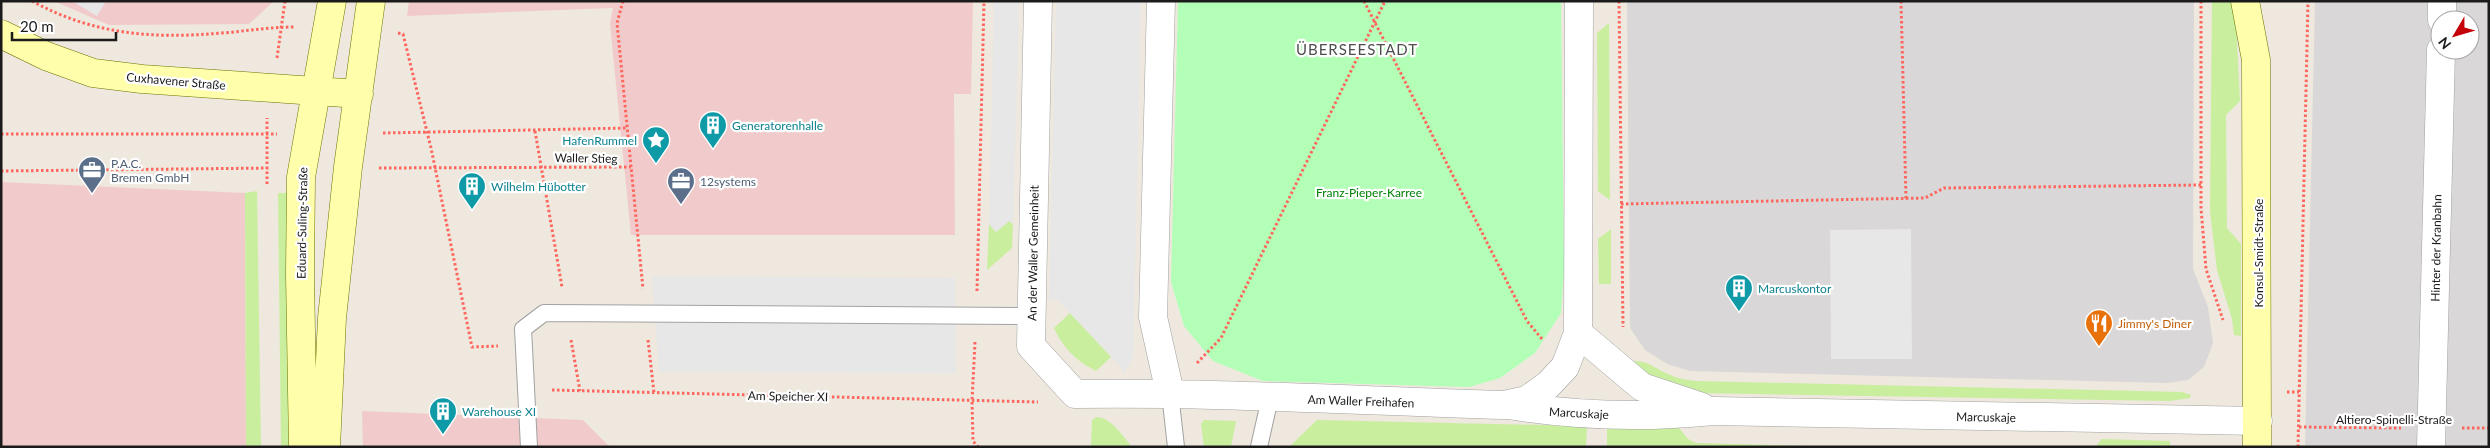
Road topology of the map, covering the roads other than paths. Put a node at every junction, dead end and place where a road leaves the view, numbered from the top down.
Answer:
1 (332, 1) edge
2 (371, 1) edge
3 (1038, 1) edge
4 (1161, 1) edge
5 (1579, 1) edge
6 (2246, 1) edge
7 (2266, 1) edge
8 (1, 34) edge
9 (2256, 60) junction
10 (2441, 60) edge
11 (317, 92) junction
12 (359, 94) junction
13 (1032, 316) junction
14 (1578, 334) junction
15 (1170, 393) junction
16 (1270, 398) junction
17 (1504, 405) junction
18 (1713, 410) junction
19 (2258, 434) edge
20 (2431, 437) edge
21 (303, 447) edge
22 (326, 447) edge
23 (529, 447) edge
24 (1176, 447) edge
25 (1259, 447) edge

1 - 11 street, Eduard-Suling-Straße
2 - 12 street
3 - 13 street, An der Waller Gemeinheit
4 - 15 street
5 - 14 street, Am Waller Freihafen
6 - 9 street, Konsul-Smidt-Straße
7 - 9 street, Konsul-Smidt-Straße
8 - 11 street, Cuxhavener Straße
9 - 19 street, Konsul-Smidt-Straße
10 - 20 street, Hinter der Kranbahn
11 - 12 street, Cuxhavener Straße
11 - 21 street, Eduard-Suling-Straße
12 - 22 street
13 - 15 street, An der Waller Gemeinheit
13 - 23 lane
14 - 17 street, Am Waller Freihafen
14 - 18 street, Marcuskaje
15 - 16 street, Am Waller Freihafen
15 - 24 lane
16 - 17 street, Am Waller Freihafen
16 - 25 lane
17 - 18 street, Marcuskaje
18 - 19 street, Marcuskaje

